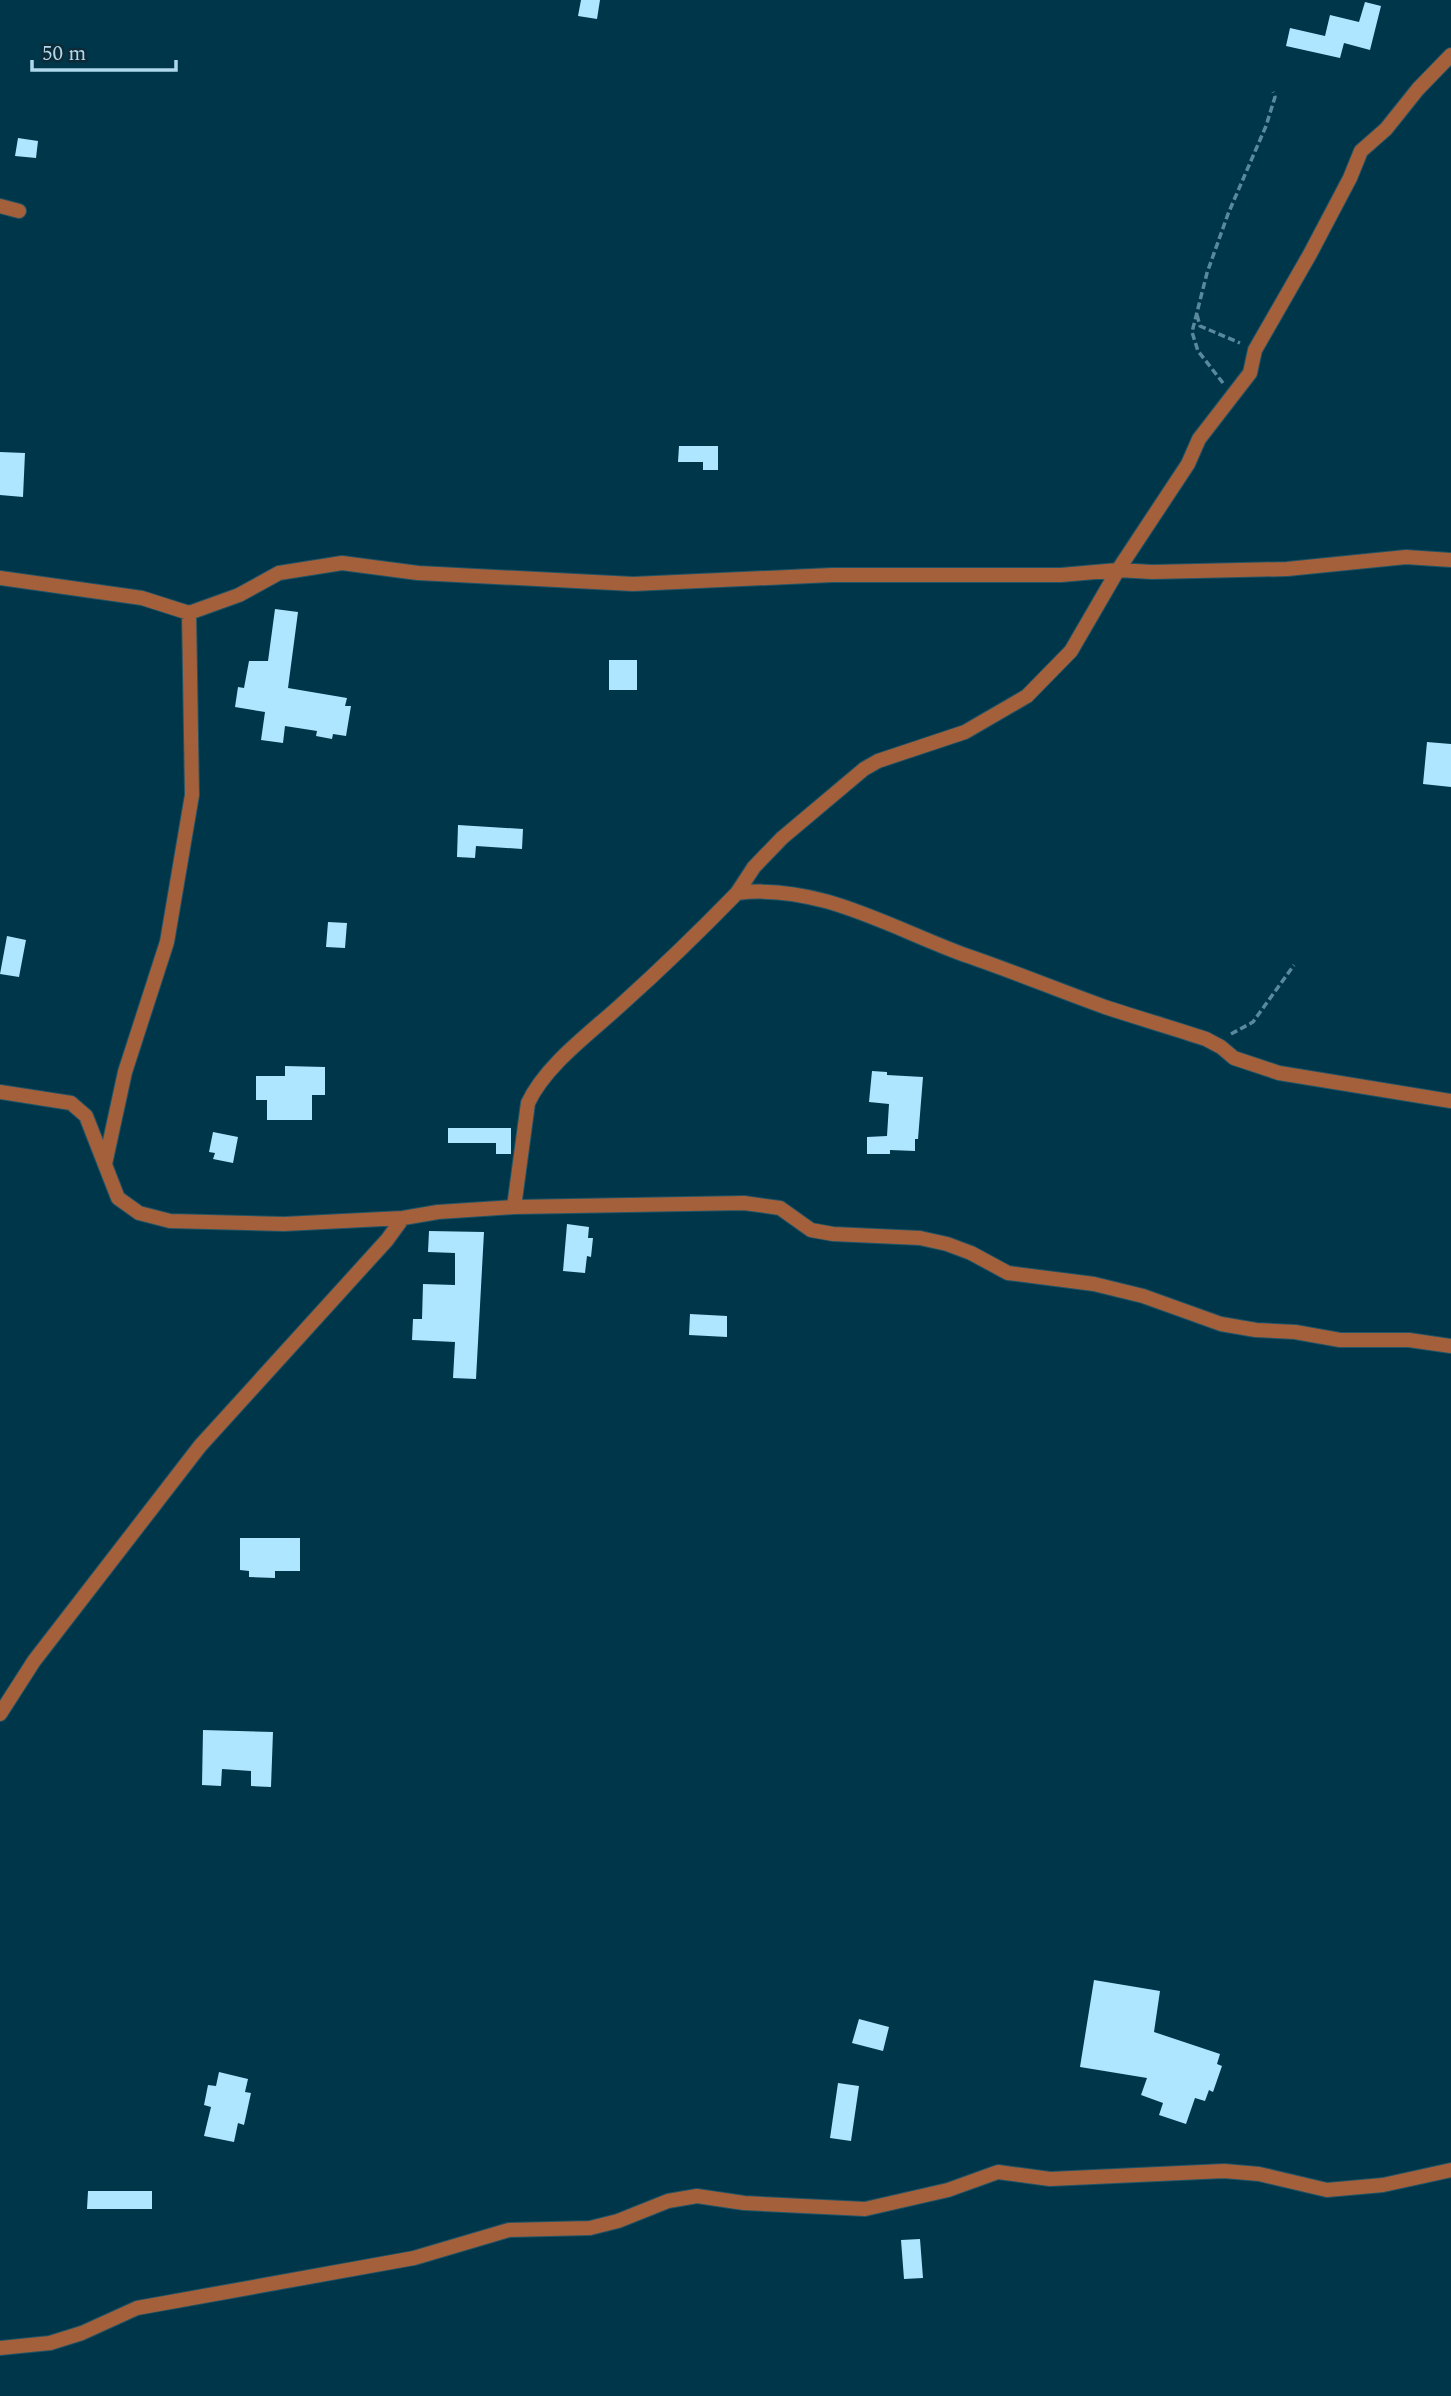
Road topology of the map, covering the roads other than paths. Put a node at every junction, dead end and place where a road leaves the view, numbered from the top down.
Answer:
1 (1451, 55) edge
2 (0, 206) edge
3 (19, 211) dead end
4 (1451, 560) edge
5 (1118, 570) junction
6 (0, 578) edge
7 (189, 613) junction
8 (737, 893) junction
9 (0, 1092) edge
10 (1451, 1101) edge
11 (104, 1165) junction
12 (514, 1207) junction
13 (403, 1218) junction
14 (1451, 1346) edge
15 (0, 1714) edge
16 (1451, 2171) edge
17 (0, 2348) edge

1 - 5 street
2 - 3 street
4 - 5 street
5 - 7 street
5 - 8 street
6 - 7 street
7 - 11 street
8 - 10 street
8 - 12 street
9 - 11 street
11 - 13 street
12 - 13 street
12 - 14 street
13 - 15 street
16 - 17 street

